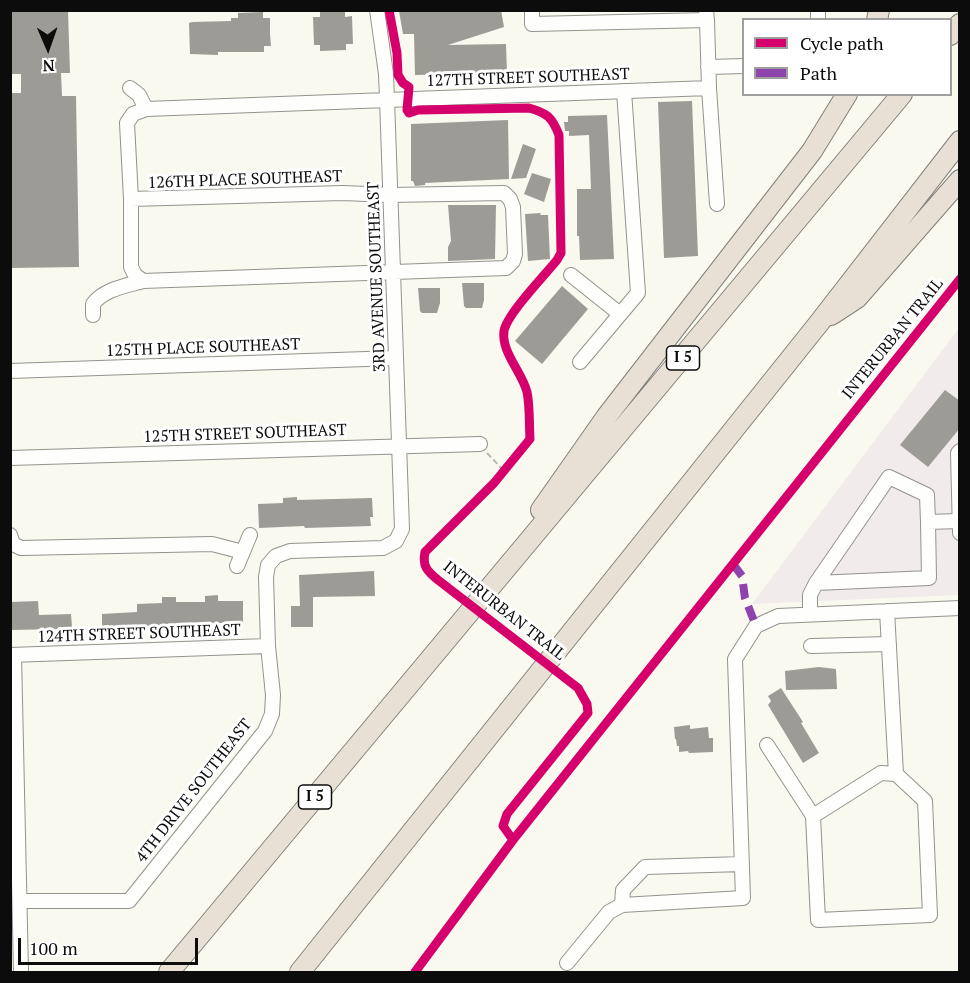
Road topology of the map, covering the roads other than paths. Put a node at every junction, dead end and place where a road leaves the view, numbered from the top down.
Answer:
1 (377, 10) edge
2 (532, 10) edge
3 (707, 15) edge
4 (742, 66) edge
5 (708, 67) junction
6 (130, 88) dead end
7 (709, 88) junction
8 (624, 91) junction
9 (845, 96) edge
10 (900, 96) edge
11 (387, 99) junction
12 (140, 111) junction
13 (960, 141) edge
14 (960, 180) edge
15 (390, 195) junction
16 (131, 199) junction
17 (717, 204) dead end
18 (393, 273) junction
19 (571, 275) dead end
20 (143, 281) junction
21 (620, 314) junction
22 (93, 315) dead end
23 (819, 323) junction
24 (396, 358) junction
25 (580, 362) dead end
26 (10, 371) edge
27 (480, 444) road end
28 (400, 446) junction
29 (959, 452) edge
30 (10, 458) edge
31 (959, 521) edge
32 (928, 522) junction
33 (960, 533) edge
34 (10, 535) edge
35 (250, 535) dead end
36 (243, 552) junction
37 (276, 556) joint
38 (237, 567) dead end
39 (816, 583) junction
40 (960, 608) edge
41 (887, 611) junction
42 (810, 614) junction
43 (462, 621) junction
44 (889, 644) junction
45 (268, 646) junction
46 (811, 646) dead end
47 (13, 655) edge
48 (766, 745) dead end
49 (896, 774) junction
50 (813, 816) junction
51 (742, 864) junction
52 (20, 901) junction
53 (622, 905) junction
54 (567, 963) dead end
55 (21, 972) edge
56 (169, 972) edge
57 (300, 972) edge

1 - 11 street, 3RD AVENUE SOUTHEAST
2 - 3 street
3 - 5 street
4 - 5 street
5 - 7 street
6 - 12 street
7 - 8 street, 127TH STREET SOUTHEAST
7 - 17 street
8 - 11 street, 127TH STREET SOUTHEAST
8 - 21 street
9 - 43 highway
10 - 43 highway, I 5
11 - 12 street, 127TH STREET SOUTHEAST
11 - 15 street, 3RD AVENUE SOUTHEAST
12 - 16 street
13 - 23 highway
14 - 23 highway
15 - 16 street, 126TH PLACE SOUTHEAST
15 - 18 street, 3RD AVENUE SOUTHEAST
15 - 18 street, 126TH PLACE SOUTHEAST
16 - 20 street
18 - 20 street
18 - 24 street, 3RD AVENUE SOUTHEAST
19 - 21 street
20 - 22 street
21 - 25 street
23 - 57 highway
24 - 26 street, 125TH PLACE SOUTHEAST
24 - 28 street, 3RD AVENUE SOUTHEAST
27 - 28 street, 125TH STREET SOUTHEAST
28 - 30 street, 125TH STREET SOUTHEAST
28 - 37 street, 3RD AVENUE SOUTHEAST
29 - 31 street
31 - 32 street
31 - 33 street
32 - 39 street
32 - 39 street
34 - 36 street
35 - 36 street
36 - 38 street
37 - 45 street, 4TH DRIVE SOUTHEAST
39 - 42 street
40 - 41 street
41 - 42 street
41 - 44 street
42 - 51 street
43 - 56 highway, I 5
44 - 46 street
44 - 49 street
45 - 47 street, 124TH STREET SOUTHEAST
45 - 52 street, 4TH DRIVE SOUTHEAST
47 - 52 street
48 - 50 street
49 - 50 street
49 - 50 street
51 - 53 street
51 - 53 street
52 - 55 street
53 - 54 street

